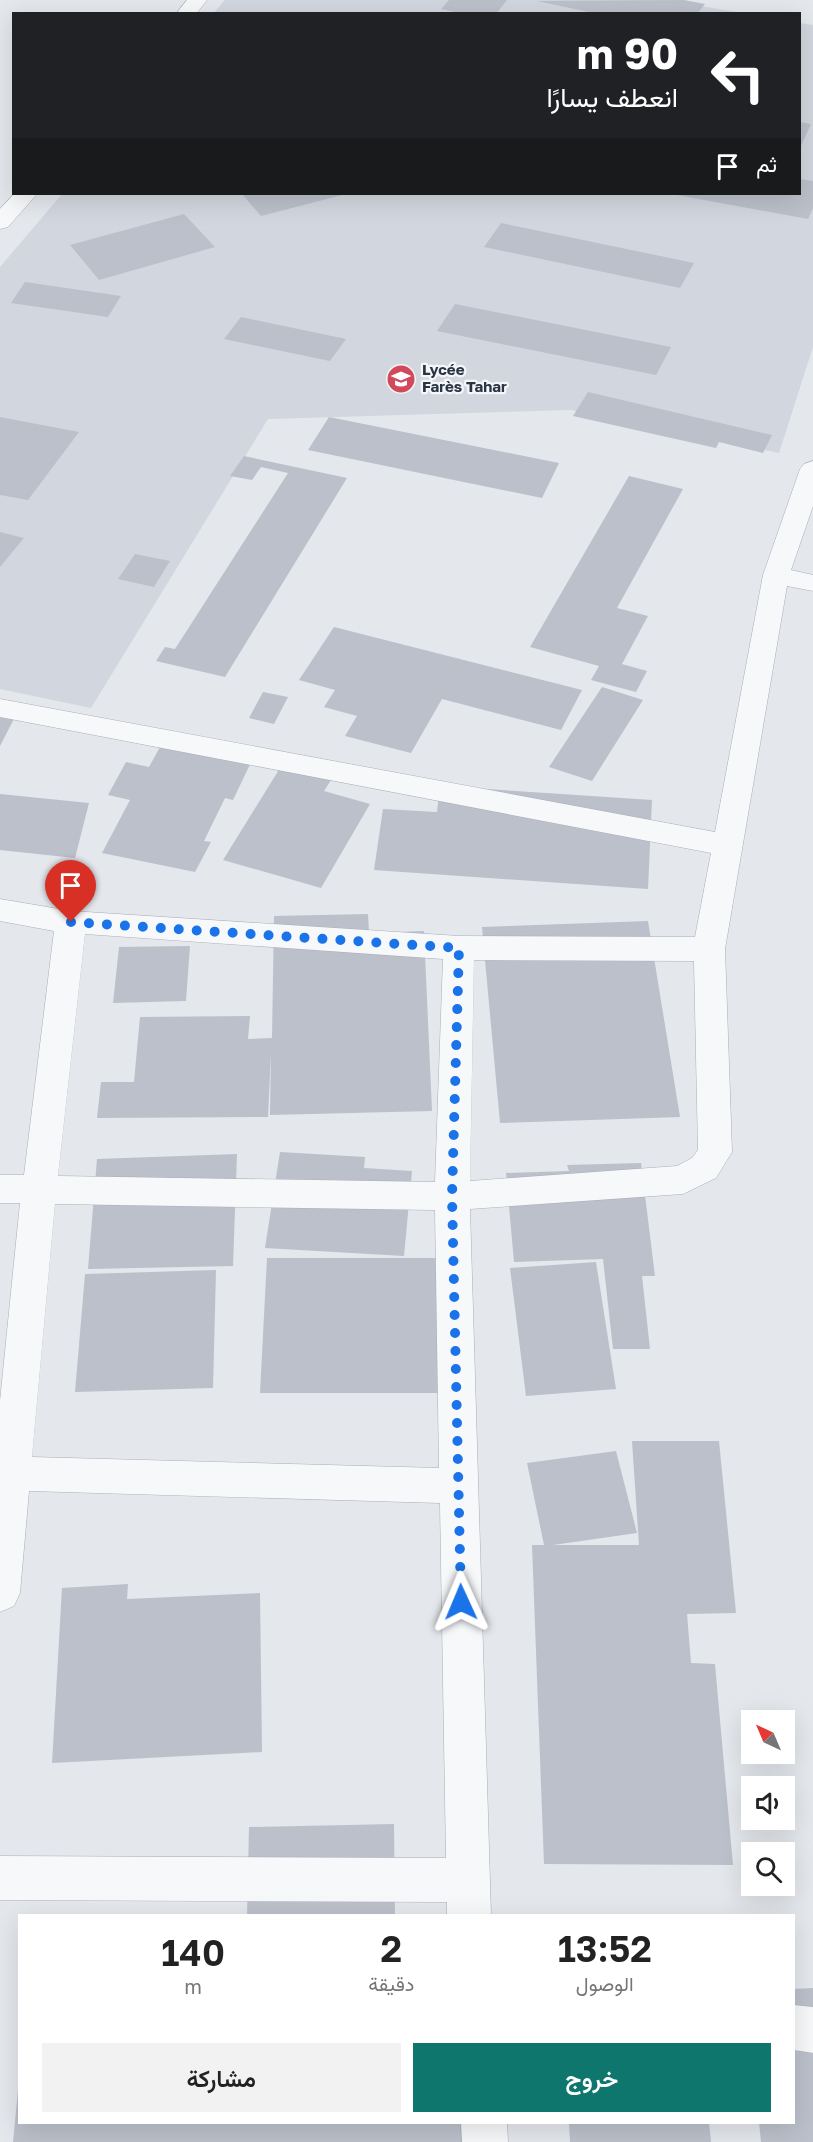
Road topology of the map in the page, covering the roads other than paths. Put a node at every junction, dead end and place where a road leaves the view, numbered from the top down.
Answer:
1 (197, 0) edge
2 (187, 12) edge
3 (12, 195) edge
4 (0, 222) edge
5 (813, 469) edge
6 (776, 576) junction
7 (813, 583) edge
8 (0, 708) edge
9 (727, 845) junction
10 (0, 910) edge
11 (71, 922) junction
12 (459, 948) junction
13 (709, 949) junction
14 (0, 1189) edge
15 (39, 1190) junction
16 (452, 1196) junction
17 (6, 1473) edge
18 (458, 1486) junction
19 (0, 1593) edge
20 (0, 1878) edge
21 (468, 1898) edge
22 (795, 2028) edge
23 (813, 2030) edge
24 (484, 2124) edge
25 (485, 2142) edge

1 - 2 street
3 - 4 street
5 - 6 street
6 - 7 street
6 - 9 street
8 - 9 street
9 - 13 street
10 - 11 street
11 - 12 street
11 - 15 street
12 - 13 street
12 - 16 street
13 - 16 street
14 - 15 street
15 - 16 street
15 - 17 street
16 - 18 street
17 - 18 street
17 - 19 street
18 - 21 street
20 - 21 street
22 - 23 street
24 - 25 street

